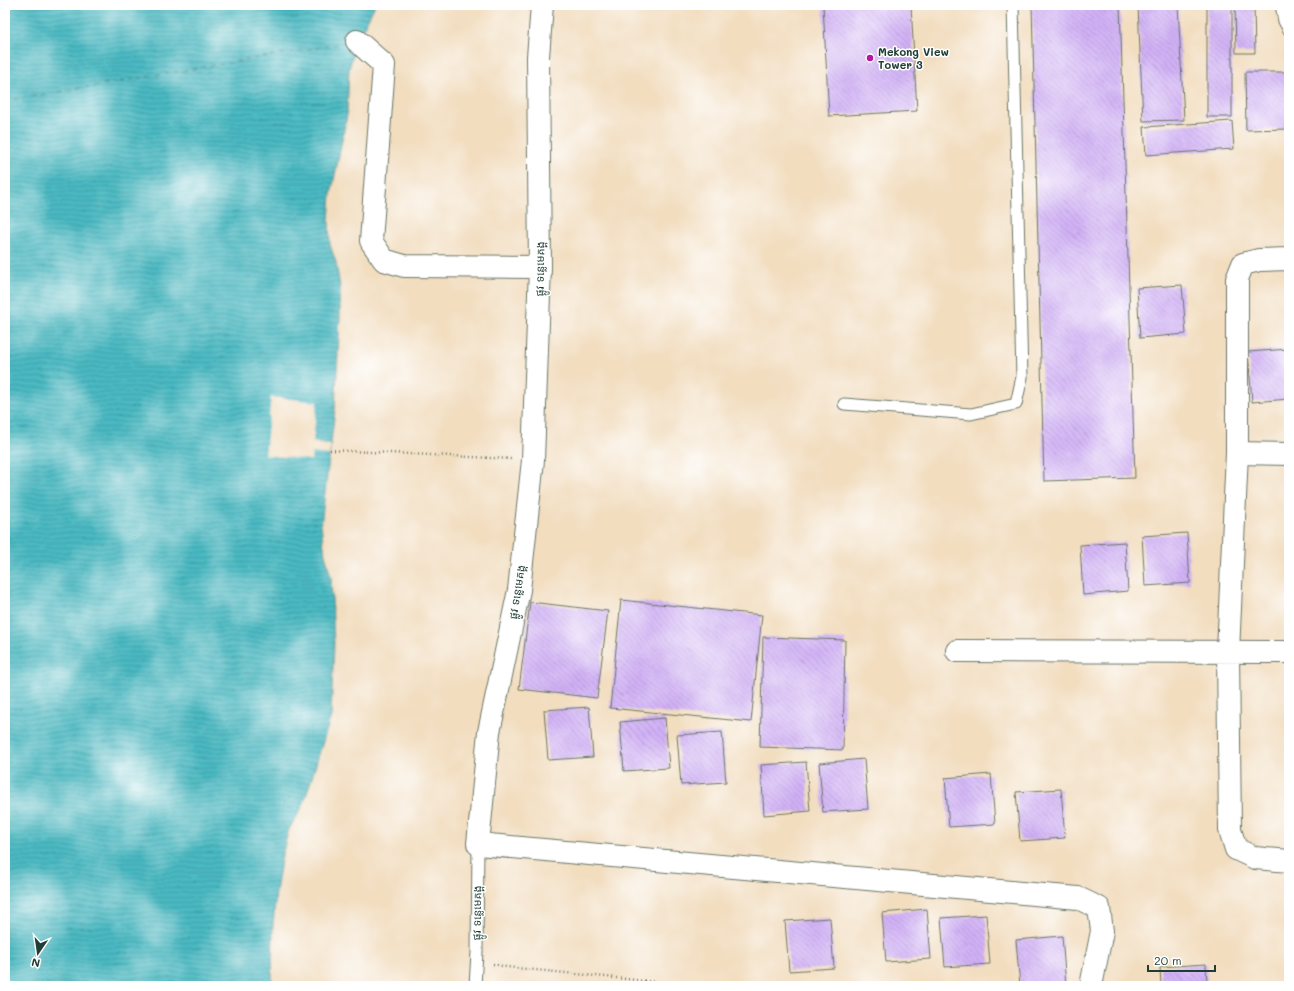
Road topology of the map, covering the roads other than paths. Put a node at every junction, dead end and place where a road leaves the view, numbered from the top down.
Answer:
1 (542, 5) edge
2 (1013, 5) edge
3 (1282, 5) edge
4 (1289, 30) edge
5 (357, 41) dead end
6 (1289, 259) edge
7 (540, 267) junction
8 (844, 404) dead end
9 (1237, 454) junction
10 (1289, 454) edge
11 (958, 651) dead end
12 (1228, 652) junction
13 (1289, 652) edge
14 (478, 844) junction
15 (1289, 861) edge
16 (475, 986) edge
17 (1091, 986) edge

1 - 7 street, ផ្លូវ ទន្លេមេគង្គ
2 - 8 lane
3 - 4 lane
5 - 7 street
6 - 9 street
7 - 14 street, ផ្លូវ ទន្លេមេគង្គ
9 - 10 street
9 - 12 street
11 - 12 street
12 - 13 street
12 - 15 street
14 - 16 lane, ផ្លូវ ទន្លេមេគង្គ
14 - 17 street

